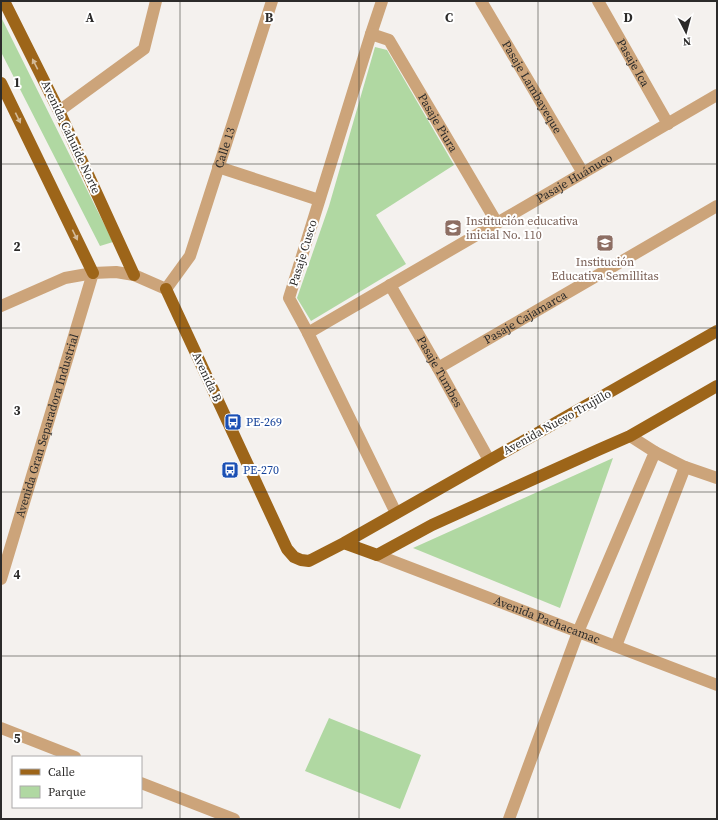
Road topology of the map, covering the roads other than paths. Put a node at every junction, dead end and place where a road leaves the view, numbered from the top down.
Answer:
1 (4, 1) edge
2 (272, 1) edge
3 (382, 1) edge
4 (481, 1) edge
5 (598, 1) edge
6 (154, 3) edge
7 (371, 34) junction
8 (1, 83) edge
9 (717, 95) edge
10 (59, 111) junction
11 (668, 124) junction
12 (218, 167) junction
13 (583, 173) junction
14 (319, 200) junction
15 (717, 206) edge
16 (497, 223) junction
17 (93, 273) junction
18 (134, 275) junction
19 (390, 285) junction
20 (166, 289) junction
21 (1, 306) edge
22 (717, 331) edge
23 (308, 333) junction
24 (438, 368) junction
25 (717, 386) edge
26 (630, 436) junction
27 (655, 452) junction
28 (488, 460) junction
29 (685, 467) junction
30 (717, 478) edge
31 (396, 513) junction
32 (344, 543) junction
33 (378, 555) junction
34 (1, 579) edge
35 (578, 632) junction
36 (616, 646) junction
37 (717, 685) edge
38 (1, 728) edge
39 (72, 756) edge
40 (142, 783) edge
41 (234, 819) edge
42 (508, 819) edge

10 -> 1 main road, Avenida Cahuide Norte
2 - 12 street, Calle 13
3 - 7 street, Pasaje Cusco
4 - 13 street, Pasaje Lambayeque
5 - 11 street, Pasaje Ica
6 - 10 street
7 - 14 street, Pasaje Cusco
7 - 16 street, Pasaje Piura
8 -> 17 main road
9 - 11 street, Pasaje Huánuco
10 - 18 main road, Avenida Cahuide Norte
11 - 13 street, Pasaje Huánuco
12 - 14 street
12 - 20 street, Calle 13
13 - 16 street, Pasaje Huánuco
14 - 23 street, Pasaje Cusco
15 - 24 street, Pasaje Cajamarca
16 - 19 street, Pasaje Huánuco
17 - 18 street
17 - 21 street
17 - 34 street, Avenida Gran Separadora Industrial
18 - 20 street
19 - 23 street, Pasaje Huánuco
19 - 24 street, Pasaje Tumbes
20 - 32 main road, Avenida B
22 - 28 main road, Avenida Nuevo Trujillo
23 - 31 street, Pasaje Cusco
24 - 28 street, Pasaje Tumbes
25 - 26 main road
26 - 27 street
26 - 33 main road
27 - 29 street
27 - 35 street
28 - 31 main road, Avenida Nuevo Trujillo
29 - 30 street
29 - 36 street
31 - 32 main road, Avenida B
32 - 33 main road
33 - 35 street, Avenida Pachacamac
35 - 36 street, Avenida Pachacamac
35 - 42 street
36 - 37 street, Avenida Pachacamac
38 - 39 street
40 - 41 street

